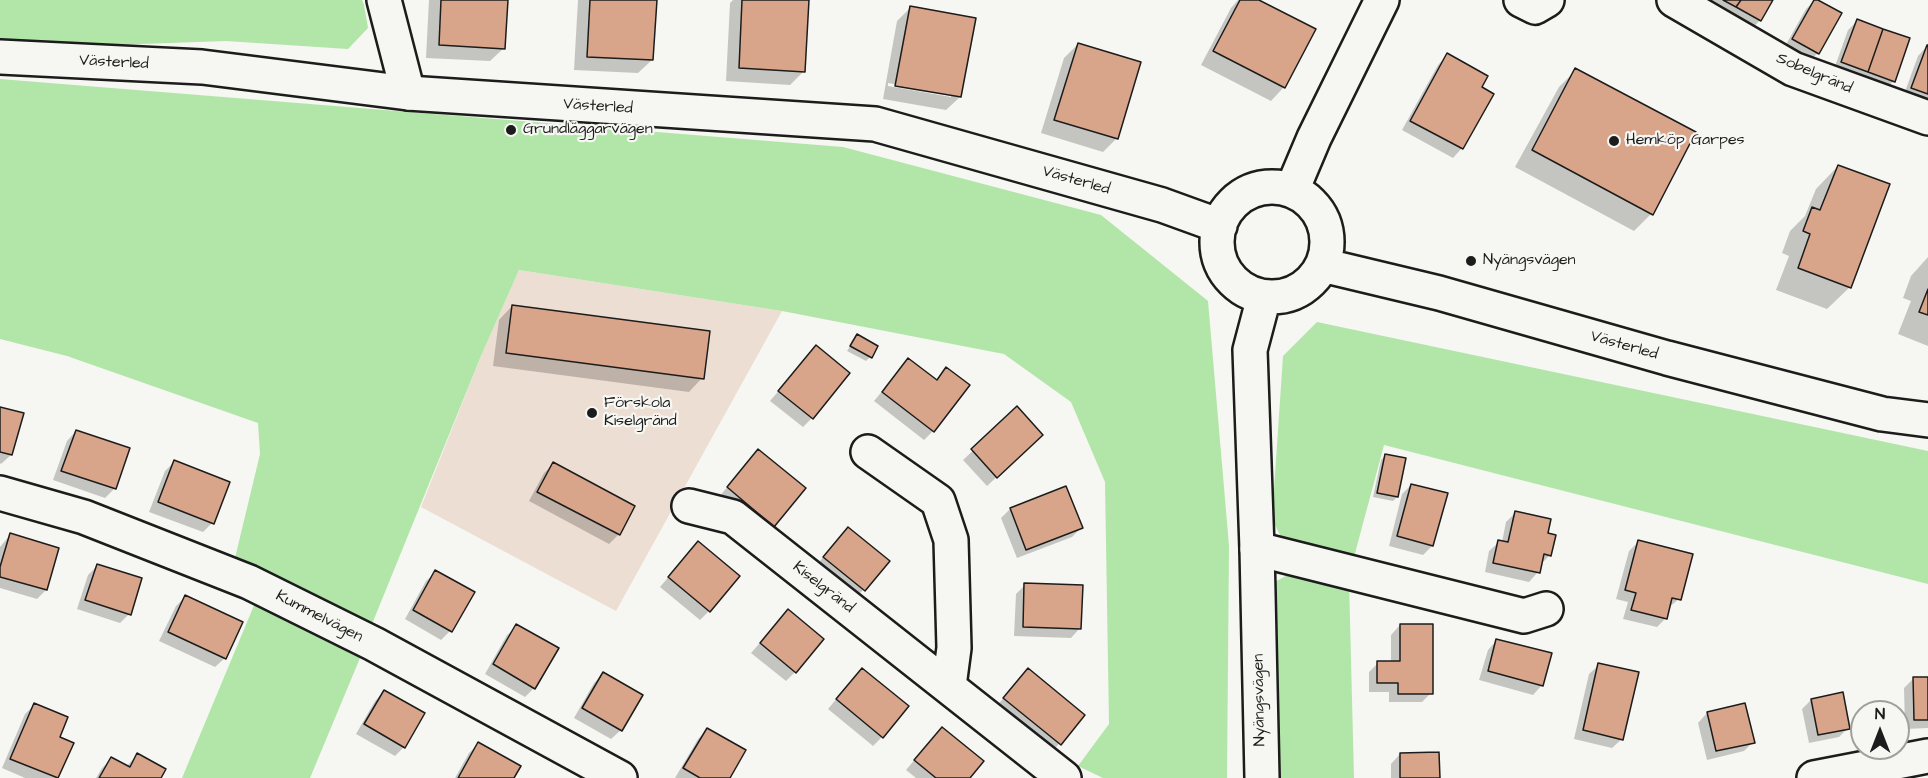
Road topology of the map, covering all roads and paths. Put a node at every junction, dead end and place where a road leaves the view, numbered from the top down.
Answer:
1 (384, 0) edge
2 (1382, 0) edge
3 (1521, 0) edge
4 (1548, 0) edge
5 (1674, 0) edge
6 (0, 57) edge
7 (408, 93) junction
8 (1928, 118) edge
9 (1292, 190) junction
10 (1220, 226) junction
11 (1322, 265) junction
12 (1264, 297) junction
13 (1928, 420) edge
14 (868, 452) dead end
15 (0, 493) edge
16 (689, 506) dead end
17 (1257, 549) junction
18 (1546, 609) dead end
19 (950, 686) junction
20 (1928, 756) edge
21 (621, 778) edge
22 (1064, 778) edge
23 (1262, 778) edge
24 (1814, 778) edge

1 - 7 street
2 - 9 street
3 - 4 street
5 - 8 street, Sobelgränd
6 - 7 street, Västerled
7 - 10 street, Västerled
9 - 10 street
9 - 11 street
10 - 12 street
11 - 12 street
11 - 13 street, Västerled
12 - 17 street, Nyängsvägen
14 - 19 street
15 - 21 street, Kummelvägen
16 - 19 street, Kiselgränd
17 - 18 street
17 - 23 street, Nyängsvägen
19 - 22 street, Kiselgränd
20 - 24 street

